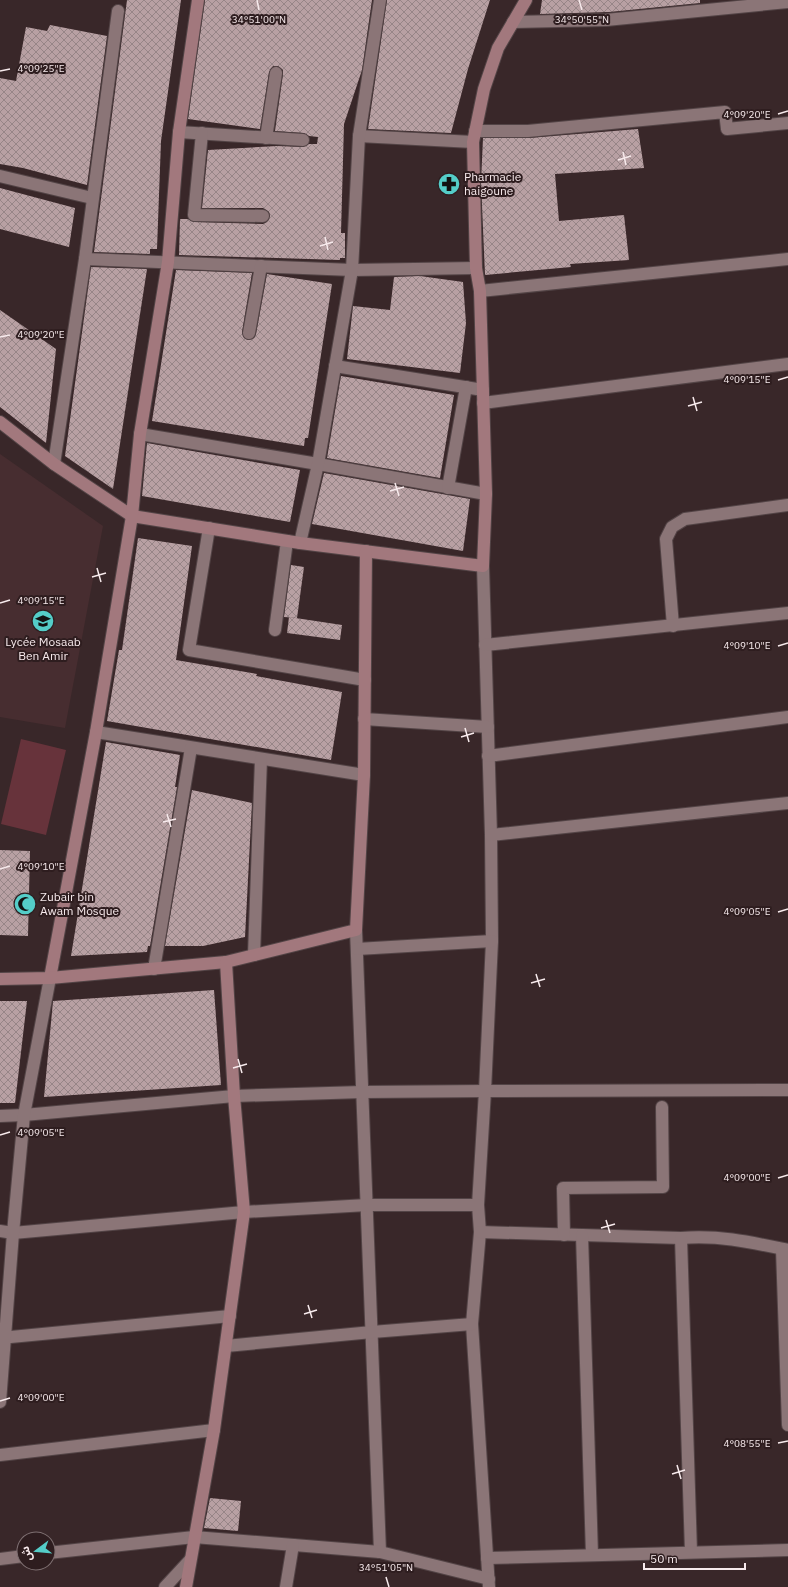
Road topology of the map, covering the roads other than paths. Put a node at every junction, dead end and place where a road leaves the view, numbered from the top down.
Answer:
1 (198, 0) edge
2 (380, 0) edge
3 (526, 0) edge
4 (788, 2) edge
5 (118, 11) dead end
6 (513, 22) junction
7 (276, 73) dead end
8 (788, 122) edge
9 (179, 132) junction
10 (202, 133) junction
11 (359, 136) junction
12 (474, 136) junction
13 (266, 138) junction
14 (303, 140) dead end
15 (0, 176) edge
16 (92, 198) junction
17 (263, 216) dead end
18 (84, 259) junction
19 (788, 259) edge
20 (168, 262) junction
21 (261, 266) junction
22 (476, 268) junction
23 (352, 270) junction
24 (480, 291) junction
25 (249, 333) dead end
26 (788, 364) edge
27 (335, 366) junction
28 (466, 387) junction
29 (482, 390) junction
30 (483, 403) junction
31 (0, 422) edge
32 (140, 434) junction
33 (54, 464) junction
34 (318, 464) junction
35 (448, 488) junction
36 (486, 494) junction
37 (788, 505) edge
38 (132, 516) junction
39 (209, 528) junction
40 (287, 541) junction
41 (300, 543) junction
42 (366, 551) junction
43 (483, 566) junction
44 (788, 614) edge
45 (673, 626) junction
46 (275, 630) dead end
47 (485, 645) junction
48 (365, 680) junction
49 (788, 717) edge
50 (364, 720) junction
51 (488, 727) junction
52 (96, 732) junction
53 (191, 748) junction
54 (488, 756) junction
55 (261, 759) junction
56 (364, 775) junction
57 (788, 803) edge
58 (491, 835) junction
59 (356, 930) junction
60 (492, 941) junction
61 (357, 949) junction
62 (254, 955) junction
63 (226, 962) junction
64 (154, 968) junction
65 (50, 978) junction
66 (0, 979) edge
67 (788, 1090) edge
68 (485, 1091) junction
69 (362, 1092) junction
70 (234, 1096) junction
71 (662, 1107) dead end
72 (24, 1115) junction
73 (0, 1116) edge
74 (367, 1205) junction
75 (478, 1205) junction
76 (244, 1212) junction
77 (0, 1231) edge
78 (480, 1232) junction
79 (13, 1233) junction
80 (564, 1235) junction
81 (582, 1236) junction
82 (681, 1238) junction
83 (785, 1250) edge
84 (230, 1316) junction
85 (472, 1324) junction
86 (372, 1332) junction
87 (2, 1338) edge
88 (226, 1346) junction
89 (787, 1352) edge
90 (0, 1402) edge
91 (788, 1425) edge
92 (214, 1430) junction
93 (0, 1455) edge
94 (194, 1537) junction
95 (293, 1545) junction
96 (788, 1550) edge
97 (56, 1552) edge
98 (380, 1552) junction
99 (691, 1552) junction
100 (592, 1555) junction
101 (16, 1557) edge
102 (487, 1558) junction
103 (0, 1559) edge
104 (190, 1560) junction
105 (489, 1583) edge
106 (165, 1587) edge
107 (186, 1587) edge
108 (286, 1587) edge

1 - 9 street
2 - 11 street
3 - 6 street
4 - 6 street
5 - 16 street
6 - 12 street
7 - 13 street
8 - 12 street
9 - 10 street
9 - 20 street
10 - 13 street
10 - 17 street
11 - 12 street
11 - 23 street
12 - 22 street
13 - 14 street
15 - 16 street
16 - 18 street
18 - 20 street
18 - 33 street
19 - 24 street
20 - 21 street
20 - 32 street
21 - 23 street
21 - 25 street
22 - 23 street
22 - 24 street
23 - 27 street
24 - 29 street
26 - 30 street
27 - 28 street
27 - 34 street
28 - 29 street
28 - 35 street
29 - 30 street
30 - 36 street
31 - 33 street
32 - 34 street
32 - 38 street
33 - 38 street
34 - 35 street
34 - 41 street
35 - 36 street
36 - 43 street
37 - 45 street
38 - 39 street
38 - 52 street
39 - 40 street
39 - 48 street
40 - 41 street
40 - 46 street
41 - 42 street
42 - 43 street
42 - 48 street
43 - 47 street
44 - 45 street
45 - 47 street
47 - 51 street
48 - 50 street
49 - 54 street
50 - 51 street
50 - 56 street
51 - 54 street
52 - 53 street
52 - 65 street
53 - 55 street
53 - 64 street
54 - 58 street
55 - 56 street
55 - 62 street
56 - 59 street
57 - 58 street
58 - 60 street
59 - 61 street
59 - 62 street
60 - 61 street
60 - 68 street
61 - 69 street
62 - 63 street
63 - 64 street
63 - 70 street
64 - 65 street
65 - 66 street
65 - 72 street
67 - 68 street
68 - 69 street
68 - 75 street
69 - 70 street
69 - 74 street
70 - 72 street
70 - 76 street
71 - 80 street
72 - 73 street
72 - 79 street
74 - 75 street
74 - 76 street
74 - 86 street
75 - 78 street
76 - 79 street
76 - 84 street
77 - 79 street
78 - 80 street
78 - 85 street
79 - 87 street
80 - 81 street
81 - 82 street
81 - 100 street
82 - 83 street
82 - 99 street
83 - 89 street
84 - 87 street
84 - 88 street
85 - 86 street
85 - 102 street
86 - 88 street
86 - 98 street
87 - 90 street
88 - 92 street
89 - 91 street
92 - 93 street
92 - 94 street
94 - 95 street
94 - 97 street
94 - 104 street
95 - 98 street
95 - 108 street
96 - 99 street
98 - 105 street
99 - 100 street
100 - 102 street
101 - 103 street
102 - 105 street
104 - 106 street
104 - 107 street

